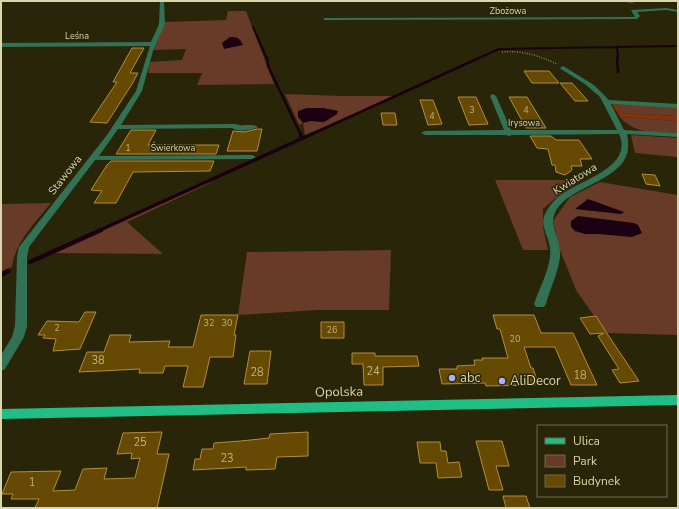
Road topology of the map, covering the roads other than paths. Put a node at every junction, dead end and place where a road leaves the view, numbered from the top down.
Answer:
1 (162, 1) edge
2 (678, 12) edge
3 (325, 19) dead end
4 (153, 44) junction
5 (1, 45) edge
6 (563, 68) road end
7 (493, 96) dead end
8 (607, 102) junction
9 (678, 106) edge
10 (117, 126) junction
11 (254, 128) dead end
12 (624, 132) junction
13 (425, 133) dead end
14 (509, 134) junction
15 (678, 135) edge
16 (252, 157) dead end
17 (93, 158) junction
18 (540, 304) dead end
19 (1, 366) edge
20 (678, 400) edge
21 (2, 415) edge

1 - 4 street, Stawowa
2 - 3 street, Zbożowa
4 - 5 street, Leśna
4 - 10 street, Stawowa
6 - 8 street, Kwiatowa
7 - 14 street
8 - 9 street
8 - 12 street, Kwiatowa
10 - 11 street
10 - 17 street, Stawowa
12 - 14 street, Irysowa
12 - 15 street
12 - 18 street, Kwiatowa
13 - 14 street, Irysowa
16 - 17 street, Świerkowa
17 - 19 street, Stawowa
20 - 21 main road, Opolska

